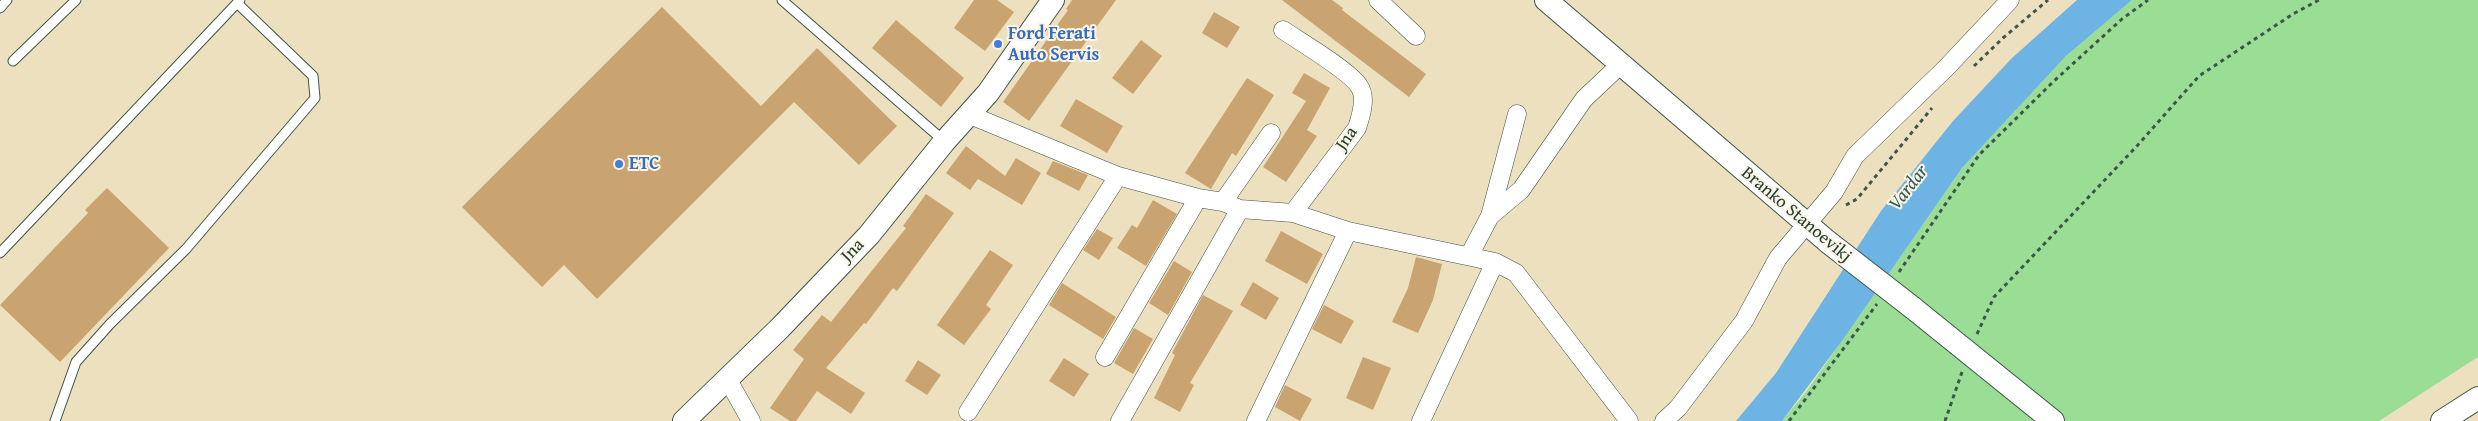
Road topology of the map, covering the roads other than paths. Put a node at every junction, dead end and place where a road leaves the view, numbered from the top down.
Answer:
1 (7, 0) edge
2 (76, 0) edge
3 (782, 0) edge
4 (1053, 0) edge
5 (1378, 0) edge
6 (1546, 0) edge
7 (2010, 0) edge
8 (238, 2) edge
9 (0, 8) edge
10 (1283, 30) dead end
11 (1416, 36) dead end
12 (13, 61) dead end
13 (1620, 65) junction
14 (1517, 114) dead end
15 (970, 115) junction
16 (1271, 132) dead end
17 (944, 142) junction
18 (1118, 176) junction
19 (1198, 198) junction
20 (1223, 202) junction
21 (1240, 209) junction
22 (1293, 213) junction
23 (1490, 216) junction
24 (1806, 225) junction
25 (1348, 231) junction
26 (0, 253) edge
27 (1469, 256) junction
28 (1495, 262) junction
29 (1105, 357) dead end
30 (728, 380) junction
31 (2478, 398) edge
32 (968, 412) dead end
33 (55, 421) edge
34 (684, 421) edge
35 (751, 421) edge
36 (1120, 421) edge
37 (1256, 421) edge
38 (1421, 421) edge
39 (1629, 421) edge
40 (1664, 421) edge
41 (2053, 421) edge
42 (2442, 421) edge

1 - 9 lane
2 - 12 lane
3 - 17 lane
4 - 15 street, Jna
5 - 11 street
6 - 13 street, Branko Stanoevikj
7 - 24 street
8 - 26 lane
8 - 33 lane
10 - 22 street, Jna
13 - 23 street
13 - 24 street, Branko Stanoevikj
14 - 23 street
15 - 17 street, Jna
15 - 18 street
16 - 20 street
17 - 30 street, Jna
18 - 19 street
18 - 32 street
19 - 20 street
19 - 29 street
20 - 21 street
21 - 22 street
21 - 36 street
22 - 25 street
23 - 27 street
24 - 40 street
24 - 41 street, Branko Stanoevikj, bridge
25 - 27 street
25 - 37 street
27 - 28 street
28 - 38 street
28 - 39 street
30 - 34 street, Jna
30 - 35 street
31 - 42 street

